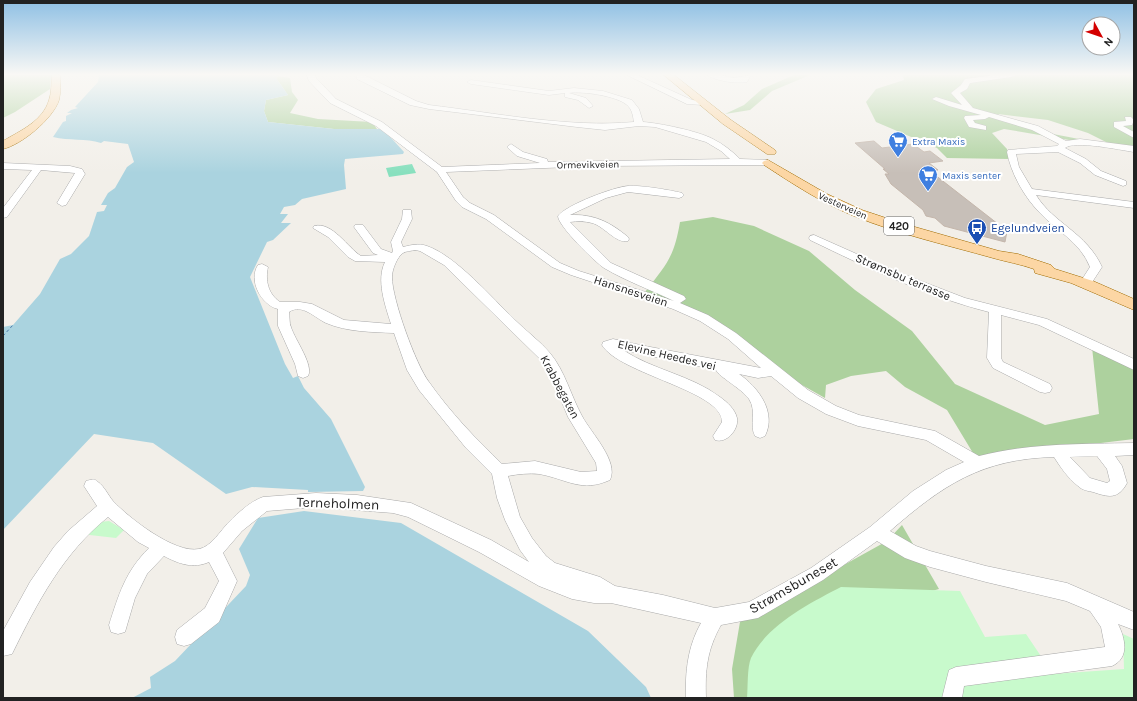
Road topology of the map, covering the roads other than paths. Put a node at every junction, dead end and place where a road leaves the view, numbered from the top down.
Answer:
1 (50, 108) edge
2 (346, 108) edge
3 (435, 108) edge
4 (634, 108) edge
5 (709, 108) edge
6 (963, 108) edge
7 (970, 108) edge
8 (977, 112) junction
9 (1004, 119) junction
10 (1128, 119) dead end
11 (639, 124) junction
12 (983, 128) dead end
13 (1134, 135) edge
14 (3, 146) edge
15 (1109, 146) junction
16 (511, 147) dead end
17 (1062, 147) junction
18 (1134, 149) edge
19 (1134, 156) edge
20 (771, 158) junction
21 (737, 161) junction
22 (551, 164) junction
23 (3, 166) edge
24 (39, 167) junction
25 (440, 170) junction
26 (1123, 183) dead end
27 (1029, 191) junction
28 (679, 195) dead end
29 (62, 203) dead end
30 (1134, 205) edge
31 (407, 212) dead end
32 (3, 215) edge
33 (563, 219) junction
34 (359, 227) dead end
35 (318, 228) dead end
36 (814, 238) dead end
37 (624, 239) dead end
38 (396, 254) junction
39 (262, 267) dead end
40 (1085, 284) junction
41 (291, 305) junction
42 (1134, 305) edge
43 (995, 311) junction
44 (719, 327) junction
45 (400, 329) junction
46 (1134, 365) edge
47 (718, 366) junction
48 (773, 371) junction
49 (303, 373) dead end
50 (1045, 388) dead end
51 (760, 432) dead end
52 (720, 436) dead end
53 (1100, 449) junction
54 (1134, 449) edge
55 (1058, 451) junction
56 (978, 463) junction
57 (499, 471) junction
58 (92, 486) dead end
59 (108, 507) junction
60 (876, 532) junction
61 (162, 547) junction
62 (213, 551) junction
63 (611, 594) junction
64 (1094, 604) junction
65 (715, 617) junction
66 (1134, 621) edge
67 (118, 625) dead end
68 (184, 637) dead end
69 (5, 647) dead end
70 (696, 698) edge
71 (952, 698) edge

1 - 14 main road
2 - 25 street, Hansnesveien
3 - 11 street
4 - 11 street
5 - 20 main road, Vesterveien / 420
6 - 8 street
7 - 8 street
8 - 9 street
9 - 12 street
9 - 17 street
10 - 13 street
11 - 21 street
15 - 17 street
15 - 18 street
15 - 19 street
16 - 22 street
17 - 26 street
17 - 27 street
20 - 21 street, Ormevikveien
20 - 40 main road, Vesterveien / 420
21 - 22 street, Ormevikveien
22 - 25 street, Ormevikveien
23 - 24 street
24 - 29 street
24 - 32 street
25 - 44 street, Hansnesveien
27 - 30 street
27 - 40 street
28 - 33 street
31 - 38 street
33 - 37 street
33 - 44 street
34 - 38 street
35 - 38 street
36 - 43 street, Strømsbu terrasse
38 - 45 street
38 - 57 street, Krabbegaten
39 - 41 street
40 - 42 main road, Vesterveien / 420
41 - 45 street
41 - 49 street
43 - 46 street, Strømsbu terrasse
43 - 50 street
44 - 48 street, Hansnesveien
45 - 57 street
47 - 48 street, Elevine Heedes vei
47 - 51 street
47 - 52 street, Elevine Heedes vei
48 - 56 street, Hansnesveien
53 - 54 street, Strømsbuneset
53 - 55 street, Strømsbuneset
53 - 55 street
55 - 56 street, Strømsbuneset
56 - 60 street, Strømsbuneset
57 - 63 street, Strømsbuneset
58 - 59 street, Terneholmen
59 - 61 street, Terneholmen
59 - 69 street
60 - 64 street
60 - 65 street, Strømsbuneset
61 - 62 street, Terneholmen
61 - 67 street
62 - 63 street, Terneholmen
62 - 68 street
63 - 65 street, Strømsbuneset
64 - 66 street
64 - 71 street
65 - 70 street

